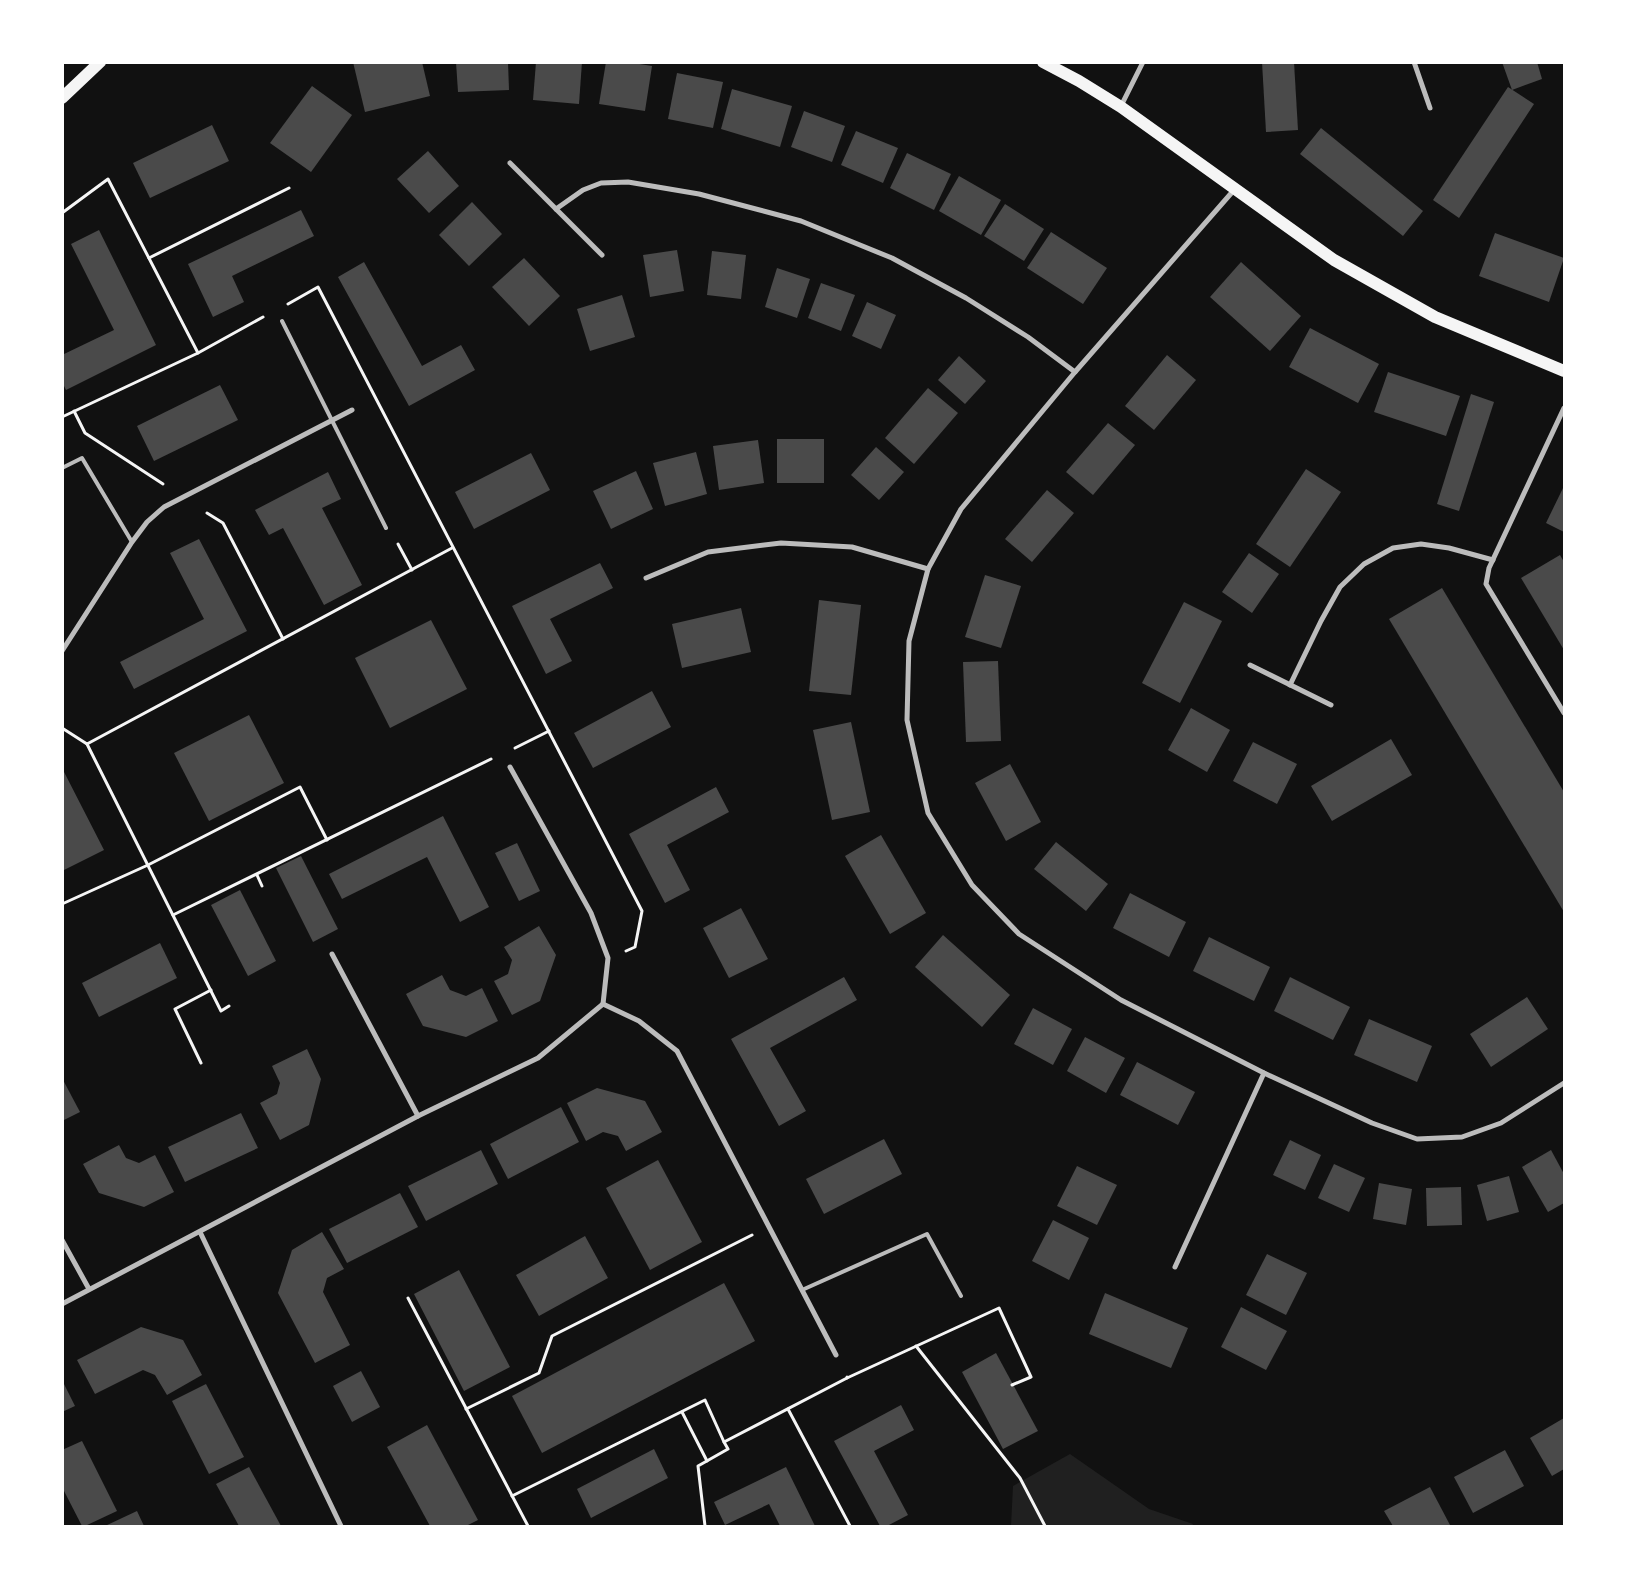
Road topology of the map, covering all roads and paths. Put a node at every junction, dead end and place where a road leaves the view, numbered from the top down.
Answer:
1 (100, 62) edge
2 (1042, 62) edge
3 (1143, 62) edge
4 (1414, 62) edge
5 (62, 98) edge
6 (1121, 107) junction
7 (1430, 108) dead end
8 (510, 162) dead end
9 (289, 188) dead end
10 (1236, 188) junction
11 (556, 209) junction
12 (602, 255) dead end
13 (149, 258) dead end
14 (282, 321) dead end
15 (198, 353) dead end
16 (1564, 371) edge
17 (1075, 372) junction
18 (1564, 408) edge
19 (352, 410) dead end
20 (74, 411) junction
21 (62, 417) edge
22 (331, 420) junction
23 (62, 468) edge
24 (164, 485) dead end
25 (207, 513) dead end
26 (386, 528) joint
27 (132, 542) junction
28 (452, 548) dead end
29 (1493, 560) junction
30 (928, 569) junction
31 (412, 570) junction
32 (646, 578) dead end
33 (283, 639) junction
34 (62, 651) edge
35 (1250, 665) dead end
36 (1290, 685) junction
37 (1331, 705) dead end
38 (1564, 713) edge
39 (62, 728) edge
40 (549, 731) dead end
41 (87, 744) junction
42 (510, 750) dead end
43 (493, 758) dead end
44 (510, 767) dead end
45 (327, 840) junction
46 (148, 865) junction
47 (257, 875) junction
48 (262, 886) dead end
49 (62, 904) edge
50 (173, 916) junction
51 (332, 954) dead end
52 (211, 990) junction
53 (604, 1004) junction
54 (229, 1006) dead end
55 (201, 1063) dead end
56 (1264, 1073) junction
57 (1564, 1083) edge
58 (418, 1116) junction
59 (769, 1227) junction
60 (200, 1232) junction
61 (62, 1240) edge
62 (1175, 1267) dead end
63 (89, 1289) junction
64 (802, 1290) junction
65 (961, 1296) dead end
66 (408, 1298) dead end
67 (62, 1304) edge
68 (916, 1346) junction
69 (836, 1356) joint
70 (847, 1378) junction
71 (1012, 1385) dead end
72 (788, 1408) junction
73 (466, 1409) junction
74 (682, 1412) junction
75 (724, 1442) junction
76 (707, 1461) junction
77 (512, 1496) junction
78 (341, 1526) edge
79 (528, 1526) edge
80 (705, 1526) edge
81 (850, 1526) edge
82 (1045, 1526) edge

1 - 5 main road
2 - 6 main road
3 - 6 street
4 - 7 street
6 - 10 main road
8 - 11 street
9 - 13 path
10 - 16 main road
10 - 17 street
11 - 12 street
11 - 17 street
14 - 22 lane
15 - 20 path
17 - 30 street
18 - 29 street
19 - 22 street
20 - 21 path
20 - 24 path
22 - 26 lane
22 - 27 street
23 - 27 lane
25 - 33 path
26 - 31 path
27 - 34 street
28 - 31 path
29 - 36 street
29 - 38 street
30 - 32 street
30 - 56 street
31 - 33 path
33 - 41 path
35 - 36 street
36 - 37 street
39 - 41 path
40 - 42 path
41 - 46 path
43 - 45 path
44 - 53 street
45 - 46 path
45 - 47 path
46 - 49 path
46 - 50 path
47 - 48 path
47 - 50 path
50 - 52 path
51 - 58 street
52 - 54 path
52 - 55 path
53 - 58 street
53 - 59 street
56 - 57 street
56 - 62 street
58 - 60 street
59 - 64 street
59 - 73 path
60 - 63 street
60 - 78 street
61 - 63 street
63 - 67 street
64 - 65 lane
64 - 69 street
66 - 73 path
68 - 70 path
68 - 71 path
68 - 82 path
69 - 70 path
70 - 72 path
72 - 75 path
72 - 81 path
73 - 77 path
74 - 75 path
74 - 76 path
74 - 77 path
75 - 76 path
76 - 80 path
77 - 79 path

